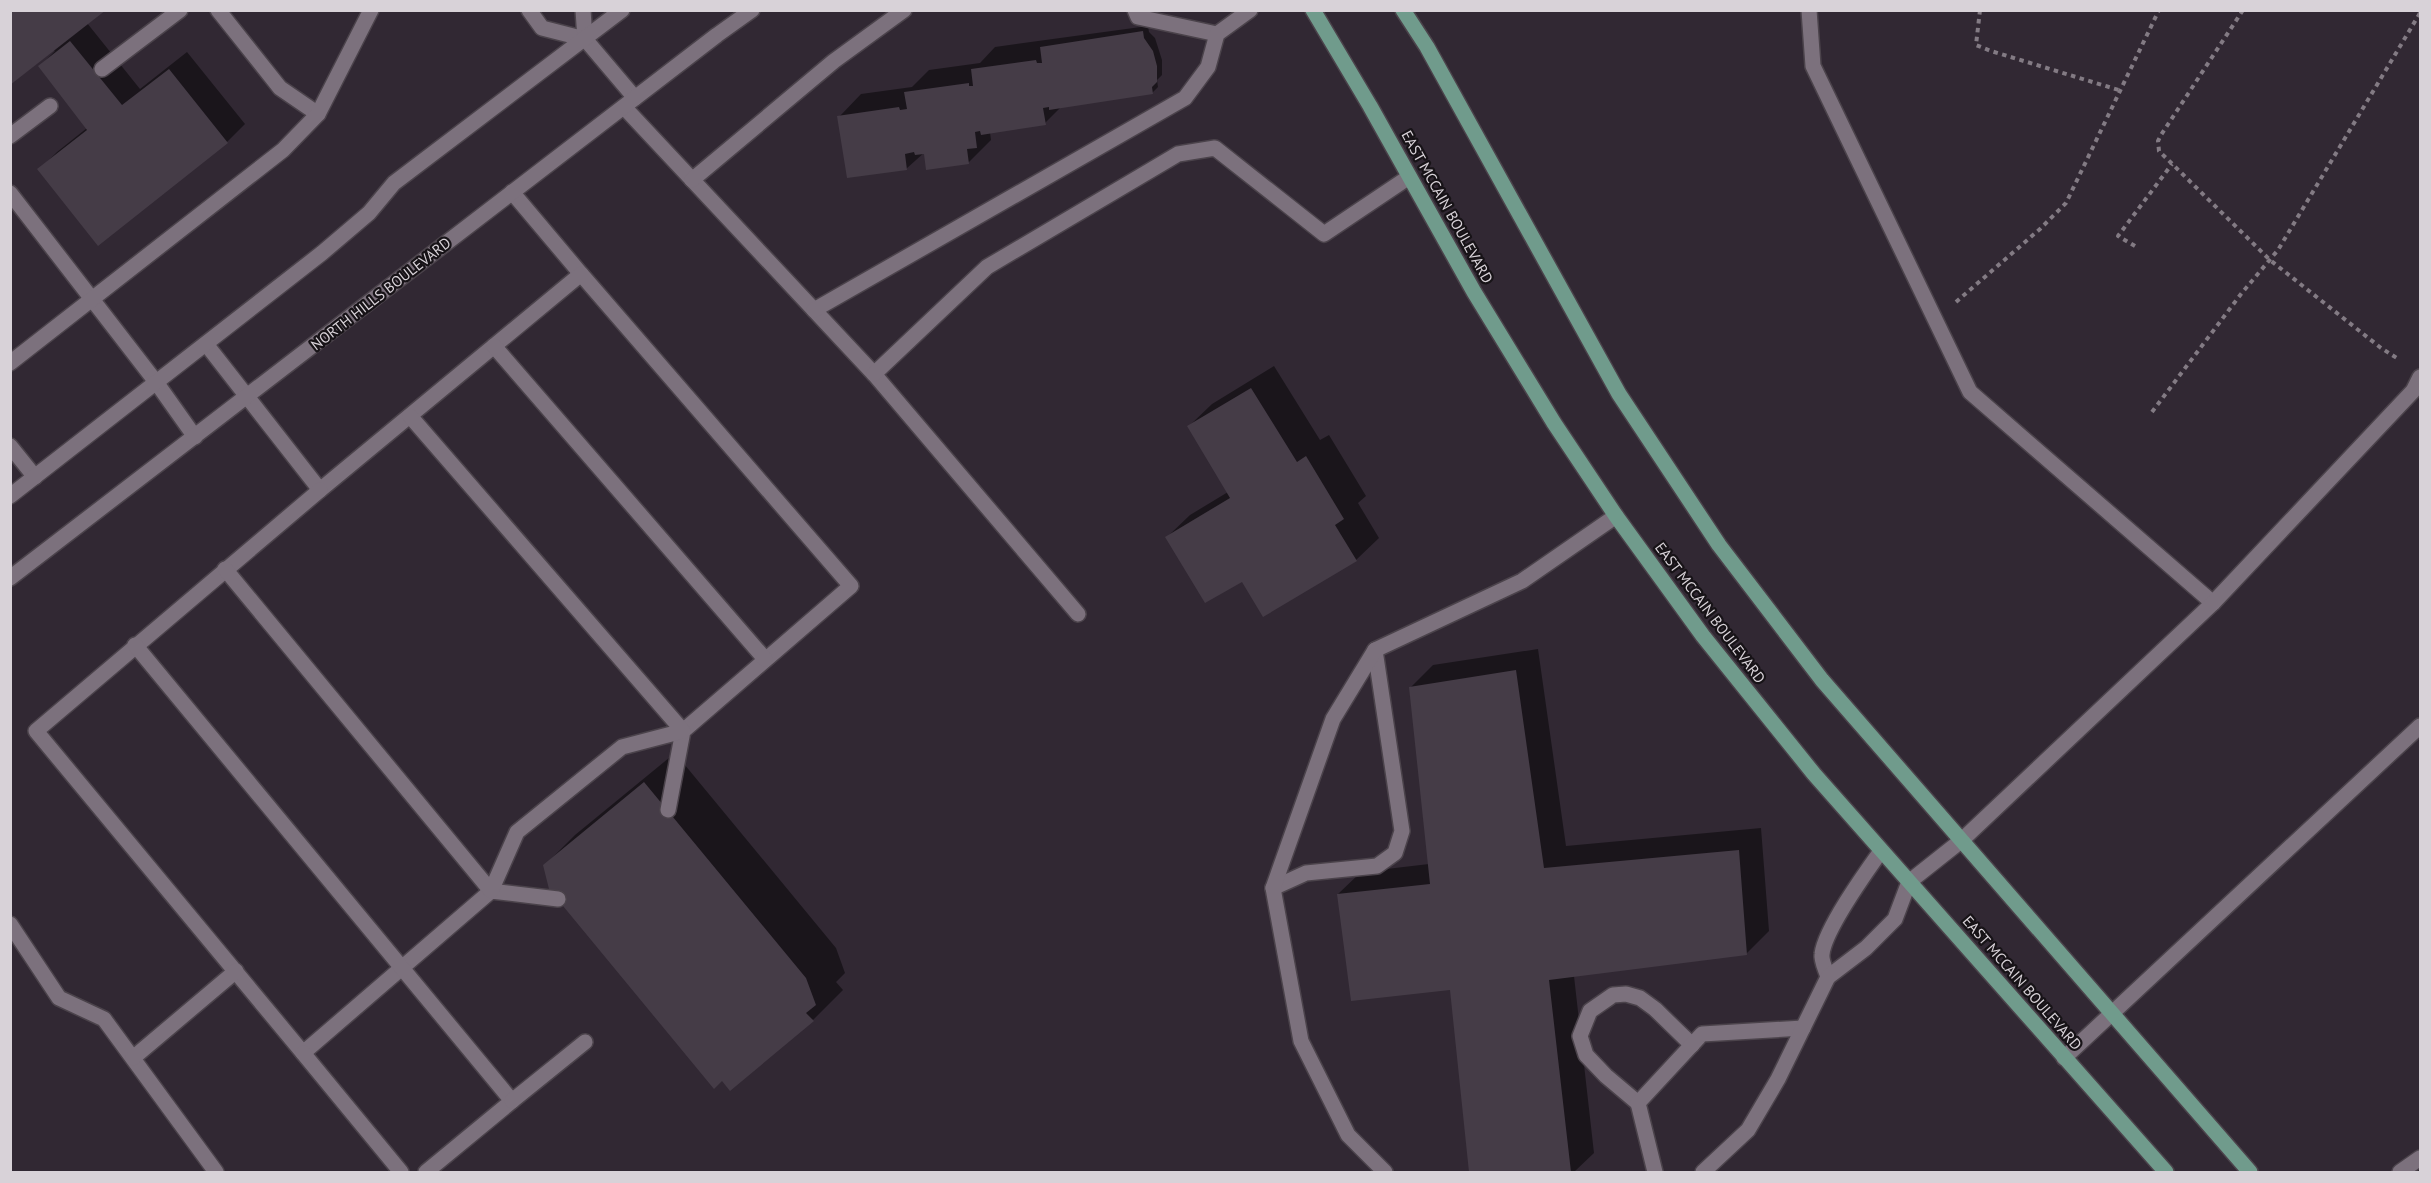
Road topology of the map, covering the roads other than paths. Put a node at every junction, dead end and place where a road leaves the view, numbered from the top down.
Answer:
1 (180, 10) edge
2 (218, 10) edge
3 (371, 10) edge
4 (529, 10) edge
5 (583, 10) edge
6 (622, 10) edge
7 (752, 10) edge
8 (904, 10) edge
9 (1135, 10) edge
10 (1250, 10) edge
11 (1313, 10) edge
12 (1809, 10) edge
13 (1406, 11) edge
14 (1217, 34) junction
15 (585, 39) junction
16 (102, 69) dead end
17 (629, 102) junction
18 (50, 106) dead end
19 (318, 114) junction
20 (10, 136) edge
21 (1409, 177) junction
22 (692, 180) junction
23 (512, 192) junction
24 (10, 193) edge
25 (581, 274) junction
26 (92, 299) junction
27 (814, 310) junction
28 (206, 344) junction
29 (494, 346) junction
30 (10, 363) edge
31 (874, 374) junction
32 (2421, 377) edge
33 (156, 382) junction
34 (247, 397) junction
35 (410, 416) junction
36 (195, 437) junction
37 (10, 446) edge
38 (34, 477) junction
39 (320, 490) junction
40 (10, 496) edge
41 (1616, 516) junction
42 (225, 569) junction
43 (10, 578) edge
44 (2213, 603) junction
45 (1078, 614) dead end
46 (135, 645) junction
47 (1375, 650) junction
48 (765, 659) junction
49 (2421, 726) edge
50 (684, 731) junction
51 (668, 810) dead end
52 (1962, 840) junction
53 (1881, 851) junction
54 (1909, 882) junction
55 (1273, 888) junction
56 (491, 891) junction
57 (558, 900) dead end
58 (10, 924) edge
59 (402, 967) junction
60 (236, 971) junction
61 (1828, 977) junction
62 (2112, 1014) junction
63 (1803, 1028) junction
64 (585, 1042) dead end
65 (1692, 1045) junction
66 (303, 1053) junction
67 (133, 1058) junction
68 (2064, 1058) junction
69 (512, 1101) junction
70 (1638, 1103) junction
71 (2421, 1158) edge
72 (216, 1173) edge
73 (401, 1173) edge
74 (426, 1173) edge
75 (1385, 1173) edge
76 (1655, 1173) edge
77 (1703, 1173) edge
78 (2166, 1173) edge
79 (2250, 1173) edge
80 (2400, 1173) edge

1 - 16 street
2 - 19 street
3 - 19 street
4 - 15 street
5 - 15 street
6 - 15 street
7 - 17 street, NORTH HILLS BOULEVARD
8 - 22 street
9 - 14 street
10 - 14 street
11 - 21 main road, EAST MCCAIN BOULEVARD
12 - 44 street
13 - 52 main road
14 - 27 street
15 - 17 street
15 - 28 street
17 - 22 street
17 - 23 street, NORTH HILLS BOULEVARD
18 - 20 street
19 - 26 street
21 - 31 street
21 - 41 main road, EAST MCCAIN BOULEVARD
22 - 27 street
23 - 25 street
23 - 34 street, NORTH HILLS BOULEVARD
24 - 26 street
25 - 29 street
25 - 48 street
26 - 30 street
26 - 33 street
27 - 31 street
28 - 33 street
28 - 34 street
29 - 35 street
29 - 48 street
31 - 45 street
32 - 44 street
33 - 36 street
33 - 38 street
34 - 36 street, NORTH HILLS BOULEVARD
34 - 39 street
35 - 39 street
35 - 50 street
36 - 43 street, NORTH HILLS BOULEVARD
37 - 38 street
38 - 40 street
39 - 42 street
41 - 47 street
41 - 53 main road, EAST MCCAIN BOULEVARD
42 - 46 street
42 - 56 street
44 - 52 street
46 - 59 street
46 - 60 street
47 - 55 street
47 - 55 street
48 - 50 street
49 - 62 street
50 - 51 street
50 - 56 street
52 - 54 street
52 - 62 main road
53 - 54 main road, EAST MCCAIN BOULEVARD
53 - 61 street
54 - 61 street
54 - 68 main road, EAST MCCAIN BOULEVARD
55 - 75 street
56 - 57 street
56 - 59 street
58 - 67 street
59 - 66 street
59 - 69 street
60 - 66 street
60 - 67 street
61 - 63 street
62 - 68 street
62 - 79 main road
63 - 65 street
63 - 77 street
64 - 69 street
65 - 70 street
65 - 70 street
66 - 73 street
67 - 72 street
68 - 78 main road, EAST MCCAIN BOULEVARD
69 - 74 street
70 - 76 street
71 - 80 street

